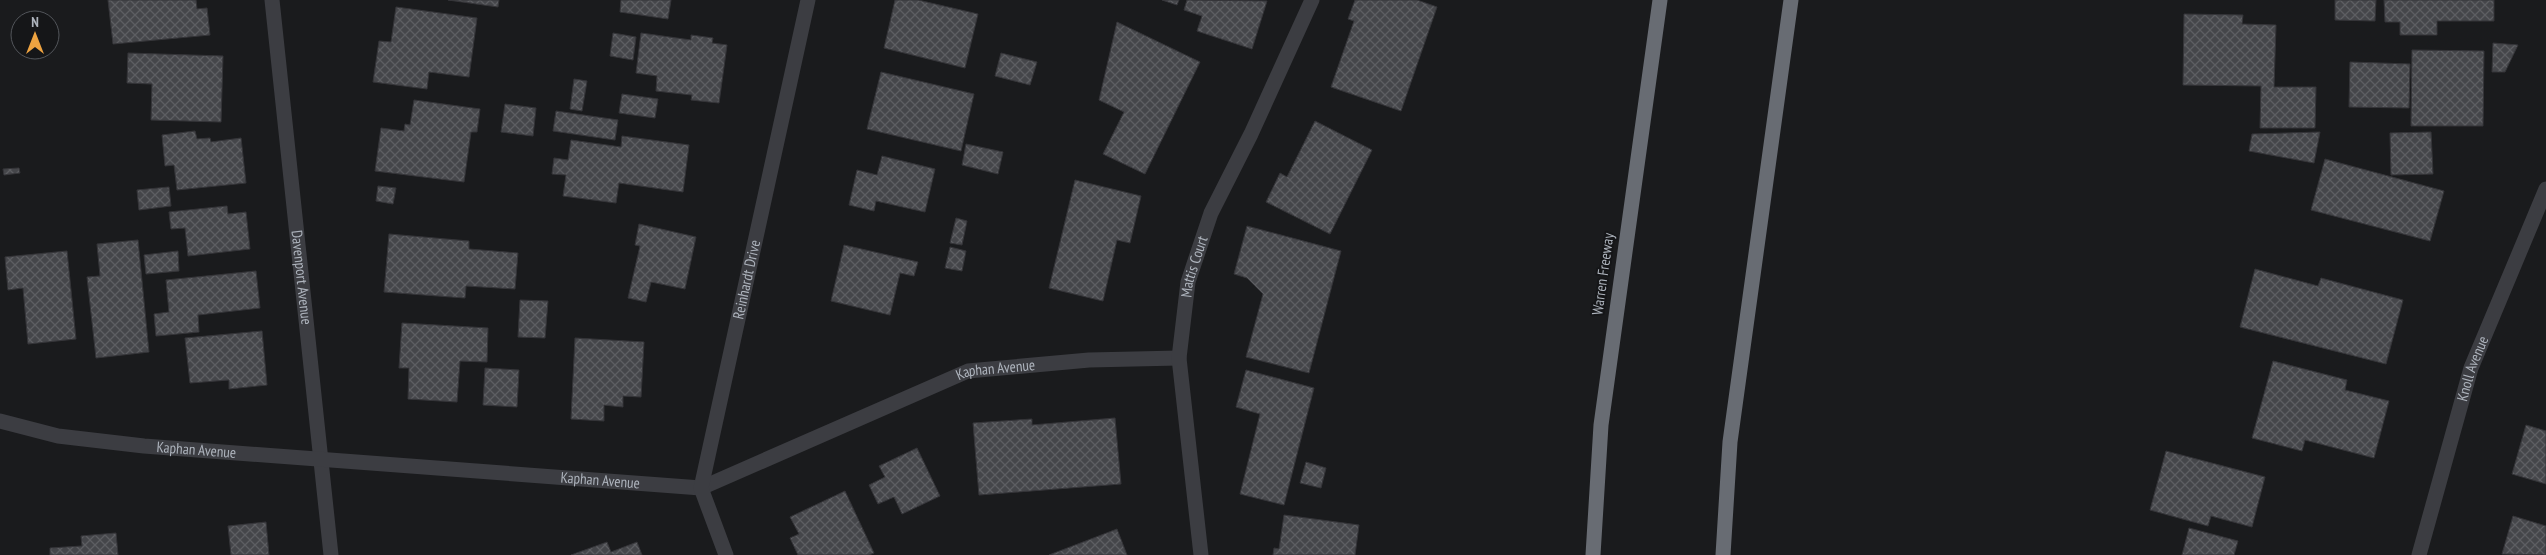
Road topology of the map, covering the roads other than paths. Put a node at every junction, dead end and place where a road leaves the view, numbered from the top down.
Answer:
1 (272, 0) edge
2 (808, 0) edge
3 (1312, 0) edge
4 (1660, 0) edge
5 (1790, 0) edge
6 (2546, 189) edge
7 (1179, 358) junction
8 (0, 421) edge
9 (319, 458) junction
10 (701, 488) junction
11 (332, 555) edge
12 (726, 555) edge
13 (1201, 555) edge
14 (1592, 555) edge
15 (1723, 555) edge
16 (2419, 555) edge

1 - 9 street, Davenport Avenue
2 - 10 street, Reinhardt Drive
3 - 7 street, Mattis Court
4 - 14 highway, Warren Freeway
5 - 15 highway
6 - 16 street, Knoll Avenue
7 - 10 street, Kaphan Avenue
7 - 13 street, Mattis Court
8 - 9 street, Kaphan Avenue
9 - 10 street, Kaphan Avenue
9 - 11 street, Davenport Avenue
10 - 12 street

